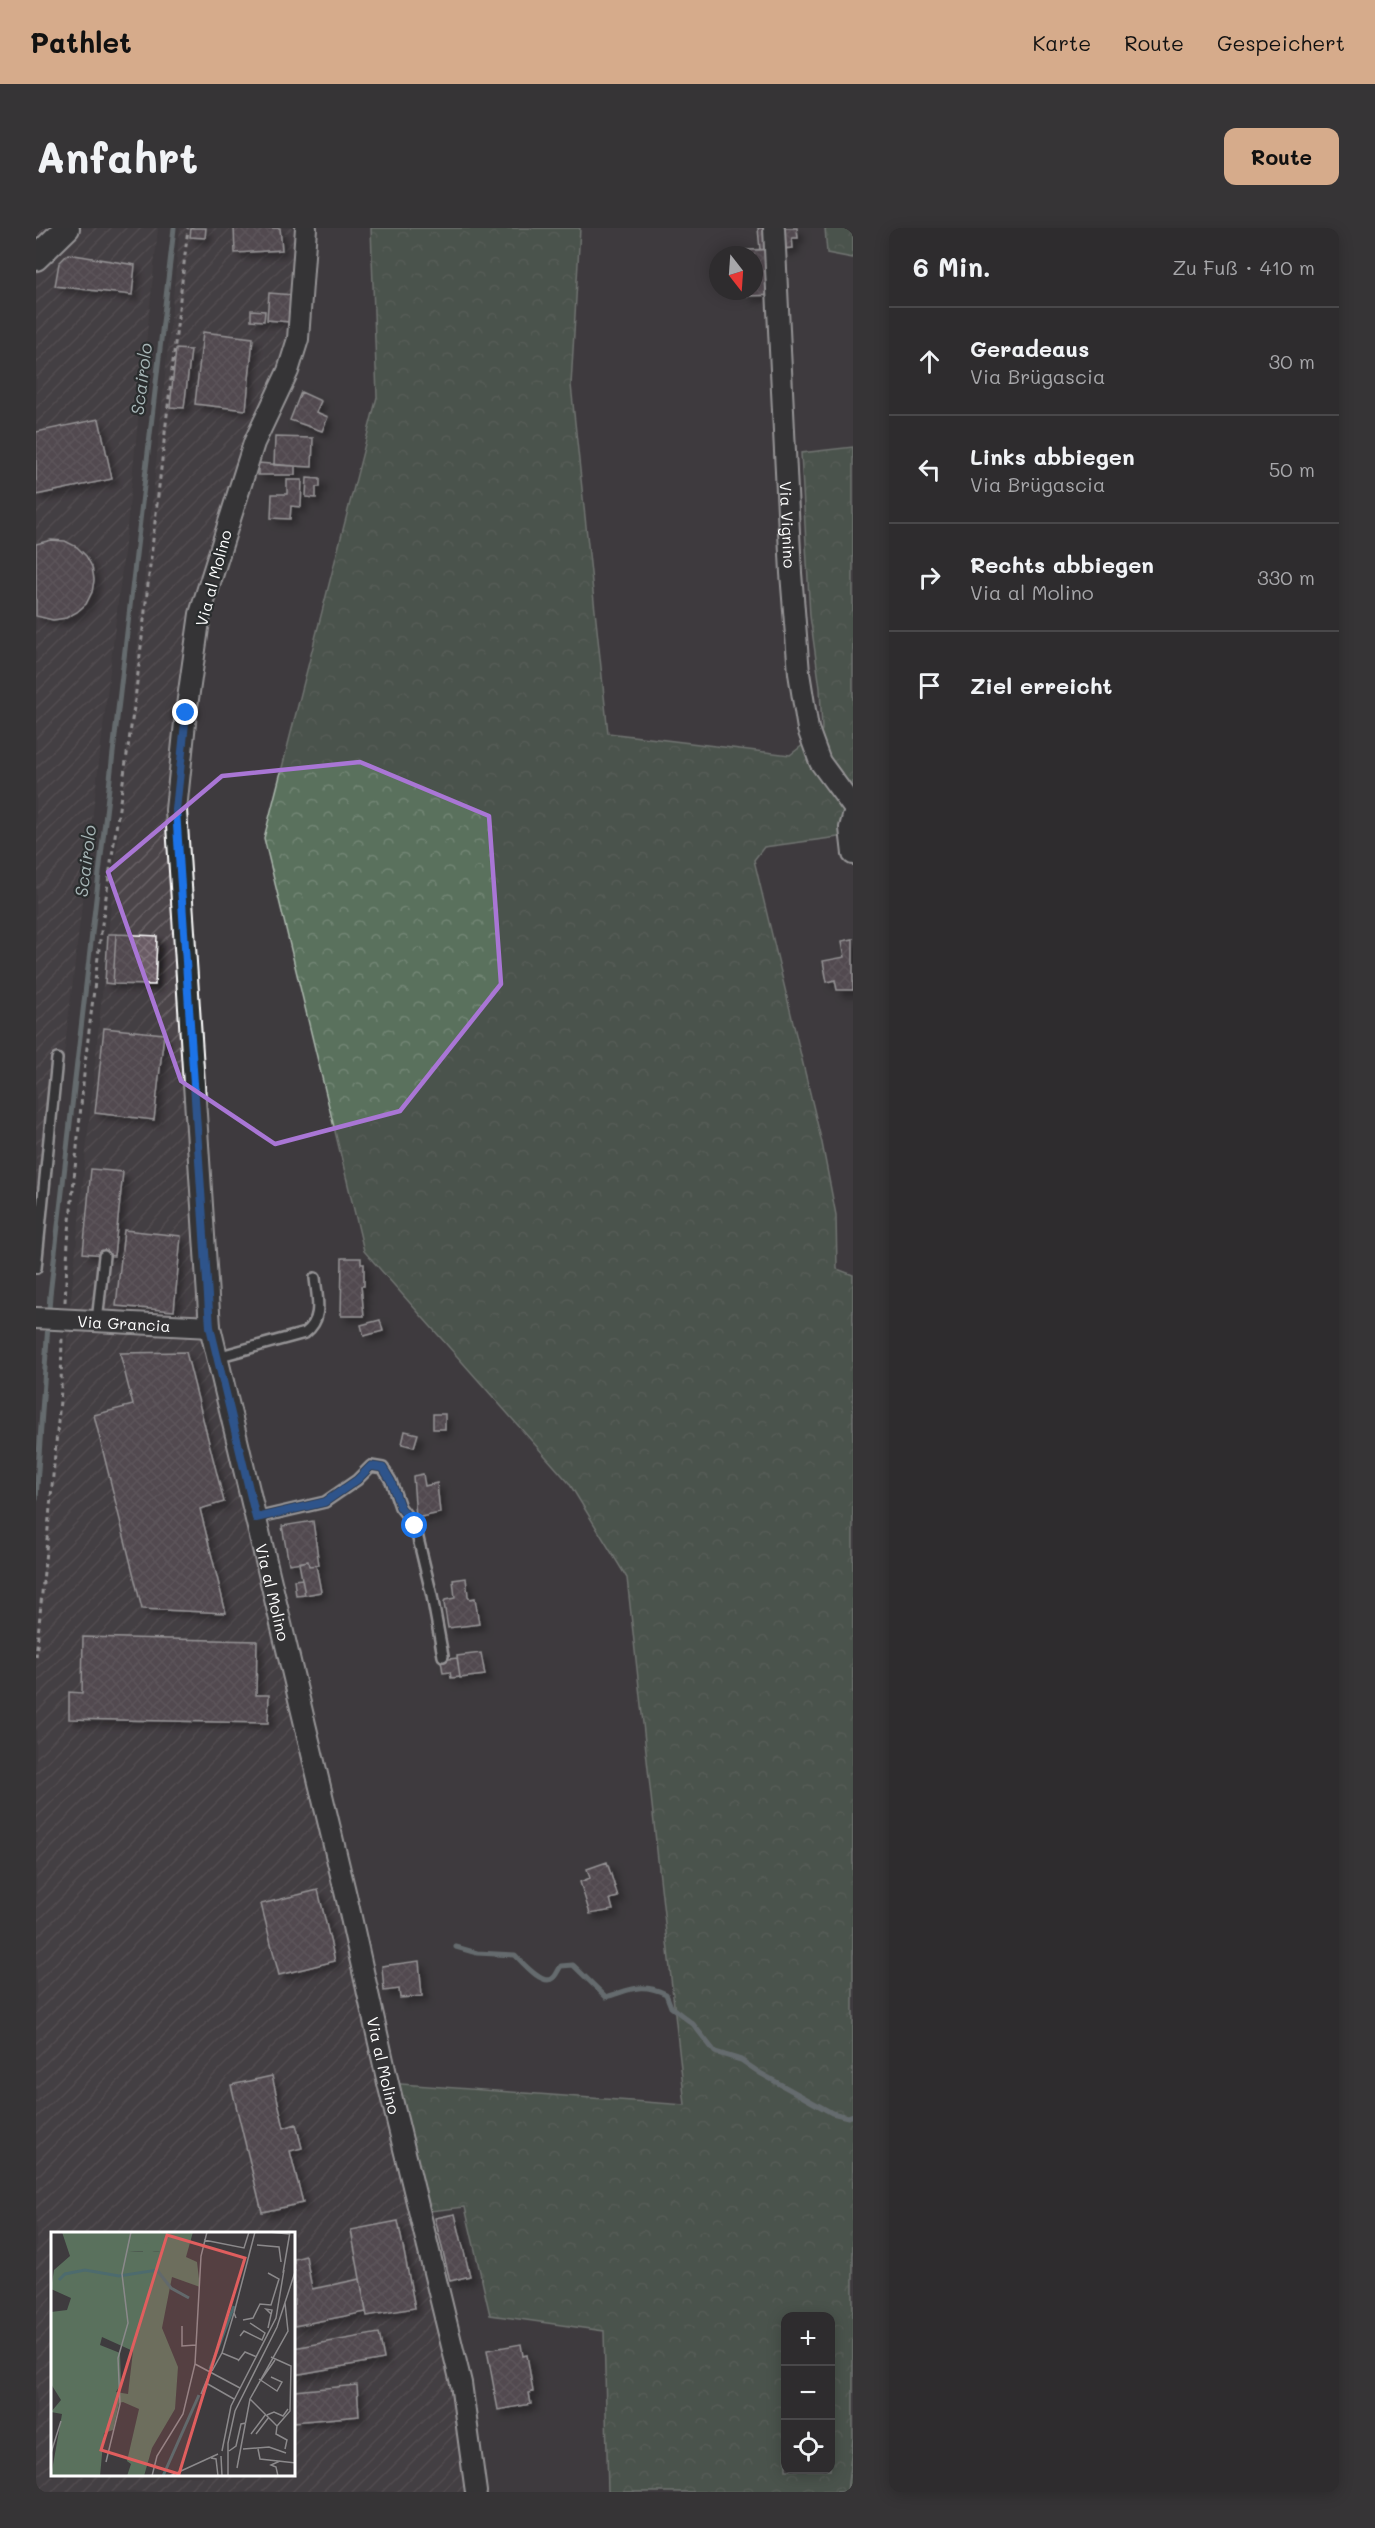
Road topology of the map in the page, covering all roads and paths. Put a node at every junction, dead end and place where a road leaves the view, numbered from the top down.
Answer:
1 (67, 228) edge
2 (188, 228) edge
3 (306, 228) edge
4 (774, 228) edge
5 (36, 258) edge
6 (853, 807) edge
7 (853, 817) edge
8 (853, 854) edge
9 (57, 1059) dead end
10 (40, 1180) edge
11 (104, 1256) dead end
12 (36, 1268) edge
13 (315, 1278) dead end
14 (38, 1318) edge
15 (63, 1320) junction
16 (97, 1322) junction
17 (210, 1327) junction
18 (217, 1357) junction
19 (256, 1518) junction
20 (443, 1656) dead end
21 (36, 1657) edge
22 (476, 2492) edge

1 - 5 street
2 - 15 path
3 - 17 street, Via al Molino
4 - 6 street, Via Vignino
7 - 8 street
9 - 10 lane
10 - 12 lane
11 - 16 lane
13 - 18 lane
14 - 15 street, Via Grancia
15 - 16 street, Via Grancia
15 - 21 path
16 - 17 street, Via Grancia
17 - 18 street, Via al Molino
18 - 19 street, Via al Molino
19 - 20 lane
19 - 22 street, Via al Molino

